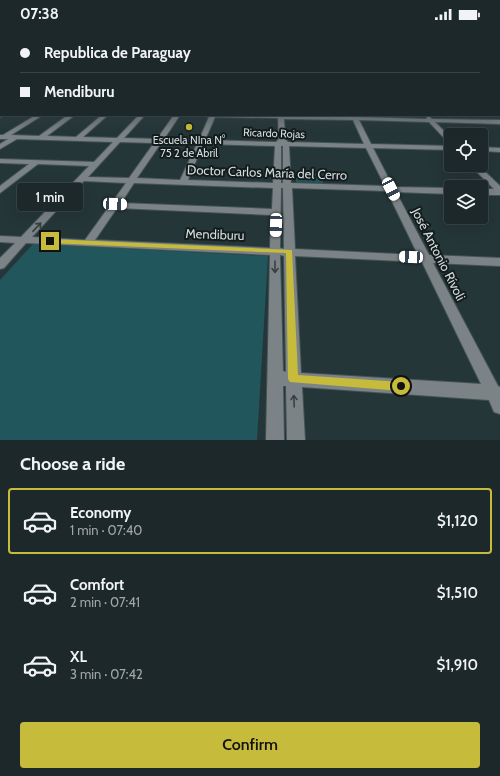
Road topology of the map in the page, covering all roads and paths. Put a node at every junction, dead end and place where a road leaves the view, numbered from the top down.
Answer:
1 (38, 116) edge
2 (71, 116) edge
3 (104, 116) edge
4 (141, 116) edge
5 (177, 116) edge
6 (212, 116) edge
7 (247, 116) edge
8 (281, 116) edge
9 (426, 116) edge
10 (353, 117) edge
11 (430, 120) junction
12 (500, 120) edge
13 (444, 135) edge
14 (2, 137) edge
15 (16, 137) junction
16 (40, 138) junction
17 (77, 139) junction
18 (119, 140) junction
19 (159, 141) junction
20 (200, 142) junction
21 (282, 143) junction
22 (368, 146) junction
23 (0, 147) edge
24 (444, 148) edge
25 (488, 149) edge
26 (500, 150) edge
27 (0, 161) edge
28 (36, 162) junction
29 (96, 164) junction
30 (481, 172) edge
31 (82, 179) junction
32 (132, 180) junction
33 (183, 182) junction
34 (282, 186) junction
35 (391, 189) junction
36 (0, 190) edge
37 (444, 191) edge
38 (488, 192) edge
39 (500, 192) edge
40 (115, 204) junction
41 (276, 212) junction
42 (0, 239) edge
43 (24, 240) junction
44 (88, 243) junction
45 (275, 251) junction
46 (289, 251) junction
47 (426, 258) junction
48 (500, 262) edge
49 (0, 265) edge
50 (276, 378) junction
51 (293, 379) junction
52 (498, 398) edge
53 (275, 440) edge
54 (296, 440) edge

1 - 14 street
2 - 16 street
3 - 17 street
4 - 18 street
5 - 19 street
6 - 20 street
7 - 8 street
8 - 10 street
8 - 21 street
9 - 11 street
10 - 11 street
10 - 22 street, José Antonio Rívoli
11 - 12 street
11 - 13 street
14 - 15 street, Ricardo Rojas
15 - 16 street, Ricardo Rojas
15 - 23 street
16 - 17 street, Ricardo Rojas
17 - 18 street, Ricardo Rojas
18 - 19 street, Ricardo Rojas
18 - 29 street
19 - 20 street, Ricardo Rojas
19 - 32 street
20 - 21 street, Ricardo Rojas
20 - 33 street
21 - 22 street, Ricardo Rojas
21 - 34 street
22 - 24 street, Ricardo Rojas
22 - 35 street, José Antonio Rívoli
25 - 26 street
27 - 28 street
28 - 29 street
28 - 36 street
29 - 31 street
30 - 39 street
31 - 32 street, Doctor Carlos María del Cerro
43 -> 31 street
32 - 33 street, Doctor Carlos María del Cerro
32 - 40 street
33 - 34 street, Doctor Carlos María del Cerro
34 - 35 street, Doctor Carlos María del Cerro
34 - 41 street
34 - 46 street
35 - 37 street, Doctor Carlos María del Cerro
35 - 47 street, José Antonio Rívoli
38 - 39 street
40 - 41 street
40 - 44 street
41 - 45 street
42 - 43 street, Mendiburu
43 - 44 street, Mendiburu
43 - 49 street
44 - 45 street, Mendiburu
45 - 46 street, Mendiburu
45 -> 50 street
46 - 47 street, Mendiburu
46 - 51 street
47 - 48 street, Mendiburu
47 - 52 street, José Antonio Rívoli
50 - 51 street
50 - 53 street
51 - 52 street
54 -> 51 street

